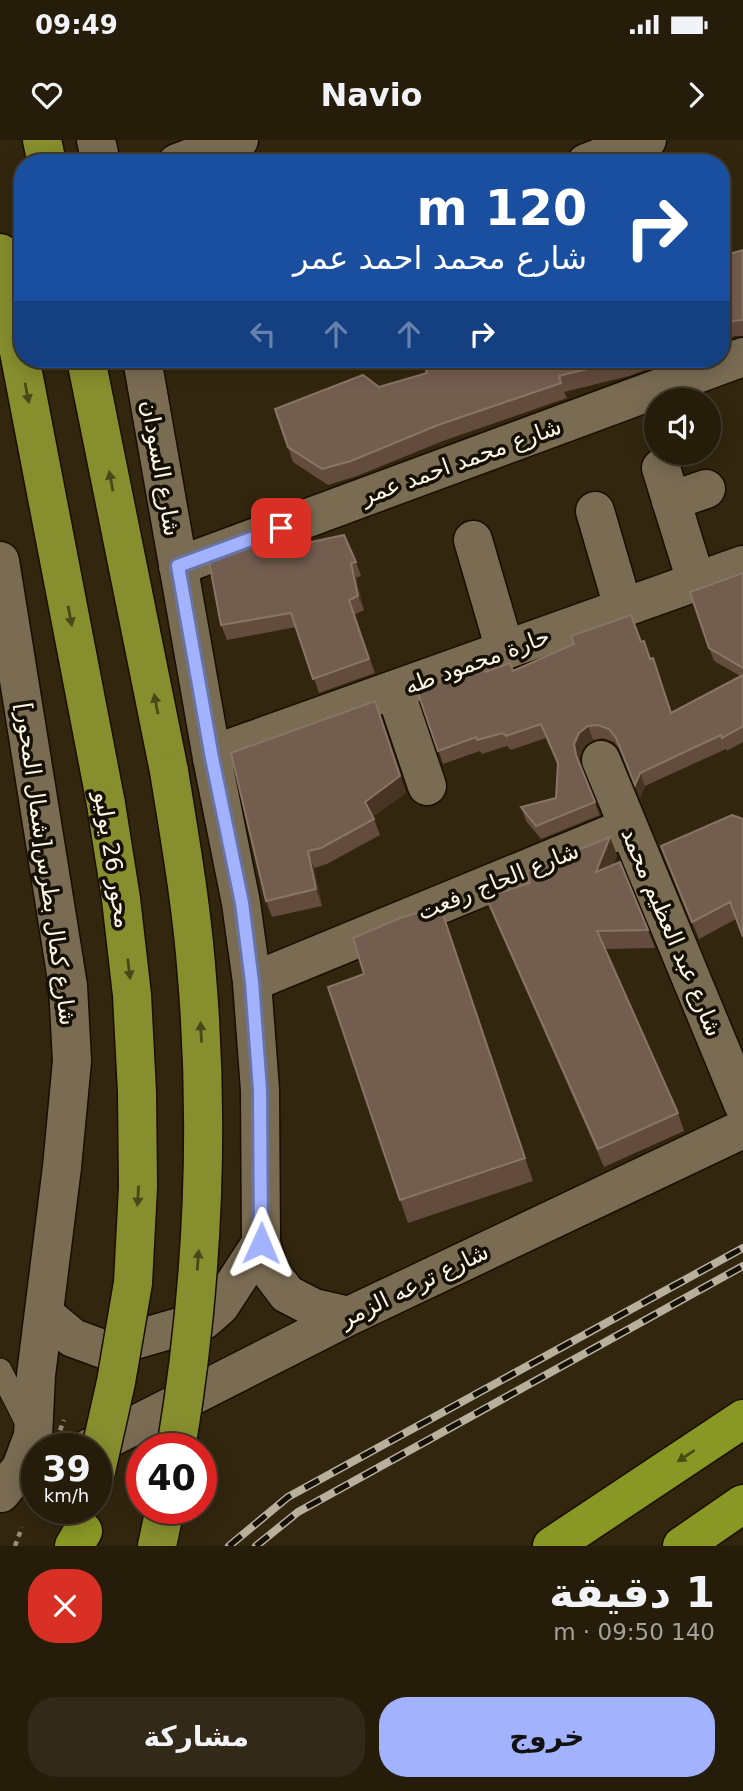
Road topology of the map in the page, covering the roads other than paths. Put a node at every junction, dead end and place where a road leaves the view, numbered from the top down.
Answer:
1 (239, 140) edge
2 (647, 140) edge
3 (201, 154) edge
4 (610, 154) edge
5 (0, 253) edge
6 (14, 326) edge
7 (22, 368) edge
8 (88, 368) edge
9 (144, 368) edge
10 (713, 368) edge
11 (679, 486) dead end
12 (595, 511) dead end
13 (473, 540) dead end
14 (0, 561) edge
15 (743, 565) edge
16 (178, 566) junction
17 (696, 581) junction
18 (623, 607) junction
19 (505, 650) junction
20 (395, 691) junction
21 (212, 758) junction
22 (601, 760) dead end
23 (427, 786) dead end
24 (628, 827) junction
25 (252, 982) junction
26 (743, 1104) edge
27 (743, 1129) edge
28 (261, 1243) junction
29 (44, 1314) junction
30 (349, 1316) junction
31 (0, 1370) edge
32 (743, 1419) edge
33 (32, 1433) edge
34 (33, 1433) edge
35 (105, 1433) edge
36 (179, 1433) edge
37 (112, 1437) edge
38 (21, 1468) edge
39 (21, 1483) edge
40 (1, 1494) edge
41 (743, 1504) edge
42 (161, 1524) edge
43 (156, 1546) edge
44 (552, 1546) edge
45 (682, 1546) edge

1 - 3 street
2 - 4 street
5 -> 6 highway, محور 26 يوليو, bridge
7 -> 35 highway, محور 26 يوليو, bridge
36 -> 8 highway, bridge
9 - 16 street, شارع السودان
10 - 16 street, شارع محمد احمد عمر
11 - 17 street
12 - 18 street
13 - 19 street
14 - 29 street, شارع كمال بطرس[شمال المحور]
15 - 17 street, حارة محمود طه
16 - 21 street, شارع السودان
17 - 18 street, حارة محمود طه
18 - 19 street, حارة محمود طه
19 - 20 street, حارة محمود طه
20 - 21 street, حارة محمود طه
20 - 23 street
21 - 25 street, شارع السودان
22 - 24 street, شارع عبد العظيم محمد
24 - 25 street, شارع الحاج رفعت
24 - 26 street, شارع عبد العظيم محمد
25 - 28 street, شارع السودان
27 - 30 street, شارع ترعه الزمر
28 - 29 street
28 - 30 street, شارع السودان
29 - 34 street, شارع كمال بطرس[شمال المحور]
30 - 37 street, شارع ترعه الزمر
31 - 33 lane
32 -> 44 highway
38 - 40 street, شارع كمال بطرس[شمال المحور]
39 - 40 street
41 - 45 highway
42 - 43 highway

